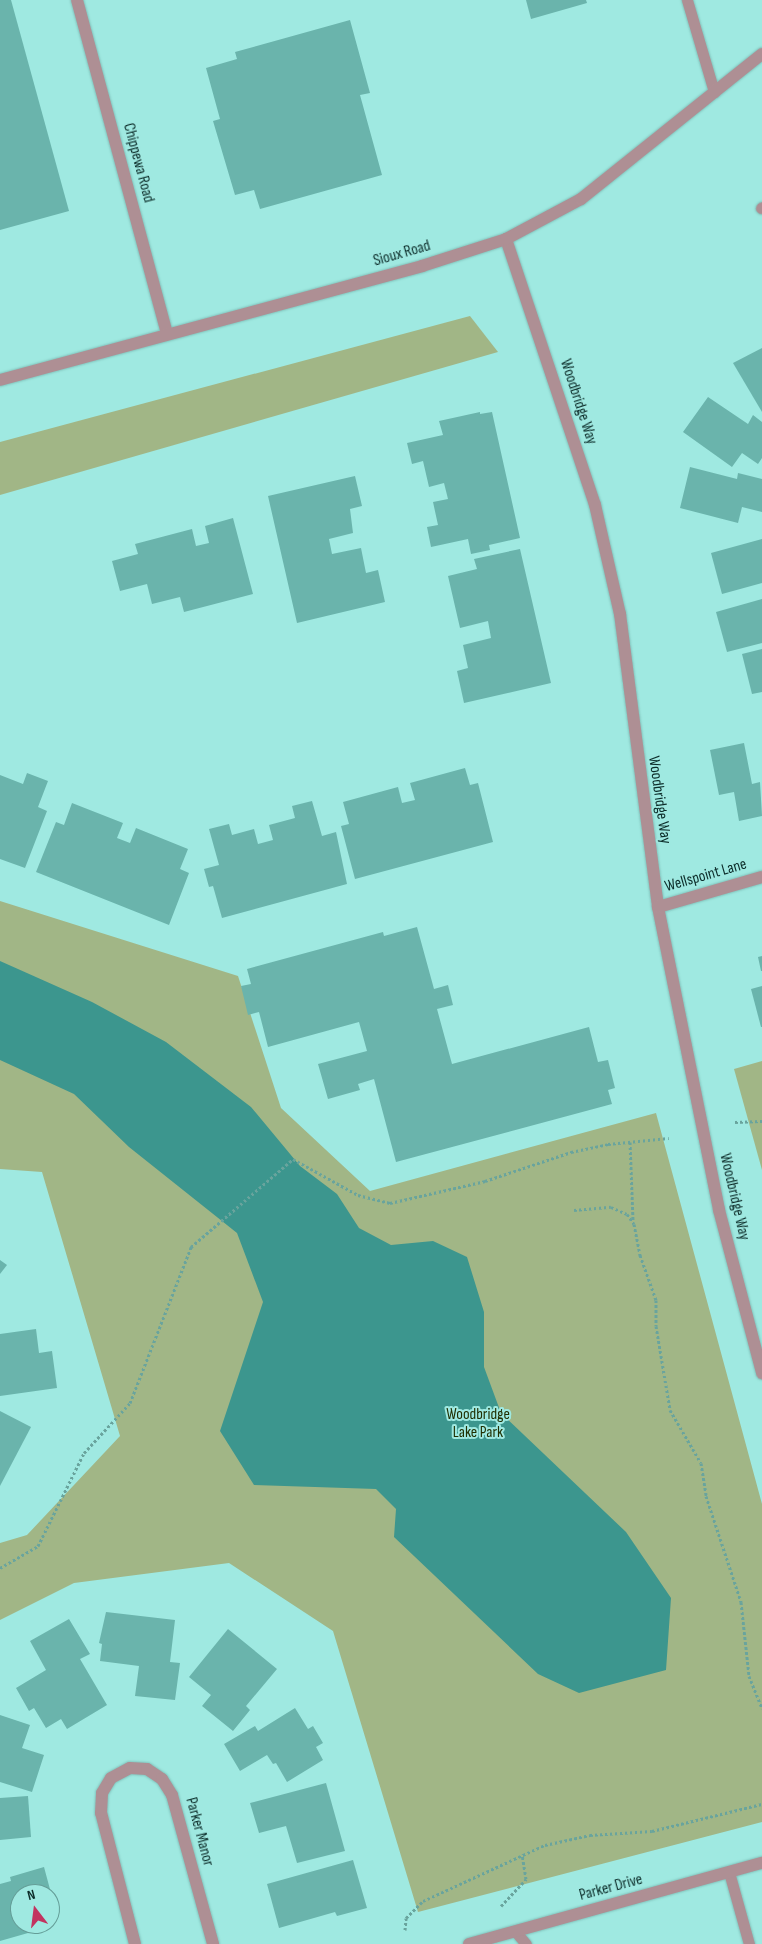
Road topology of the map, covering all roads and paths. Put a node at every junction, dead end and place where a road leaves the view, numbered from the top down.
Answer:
1 (77, 0) edge
2 (687, 0) edge
3 (762, 54) edge
4 (714, 92) junction
5 (506, 239) junction
6 (167, 334) junction
7 (0, 380) edge
8 (762, 877) edge
9 (658, 907) junction
10 (762, 1121) edge
11 (735, 1122) dead end
12 (669, 1138) dead end
13 (630, 1142) junction
14 (574, 1210) dead end
15 (634, 1224) junction
16 (762, 1373) edge
17 (0, 1568) edge
18 (762, 1709) edge
19 (762, 1804) edge
20 (522, 1854) junction
21 (762, 1863) edge
22 (729, 1872) junction
23 (501, 1906) dead end
24 (406, 1930) dead end
25 (515, 1931) junction
26 (135, 1944) edge
27 (212, 1944) edge
28 (470, 1944) edge
29 (526, 1944) edge
30 (749, 1944) edge

1 - 6 street, Chippewa Road
2 - 4 lane
3 - 4 street, Sioux Road
4 - 5 street, Sioux Road
5 - 6 street, Sioux Road
5 - 9 street, Woodbridge Way
6 - 7 street, Sioux Road
8 - 9 street, Wellspoint Lane
9 - 16 street, Woodbridge Way
10 - 11 path
12 - 13 path
13 - 15 path
13 - 17 path
14 - 15 path
15 - 18 path
19 - 20 path
20 - 23 path
20 - 24 path
21 - 22 street, Parker Drive
22 - 25 street, Parker Drive
22 - 30 lane
25 - 28 street, Parker Drive
25 - 29 lane
26 - 27 street, Parker Manor

